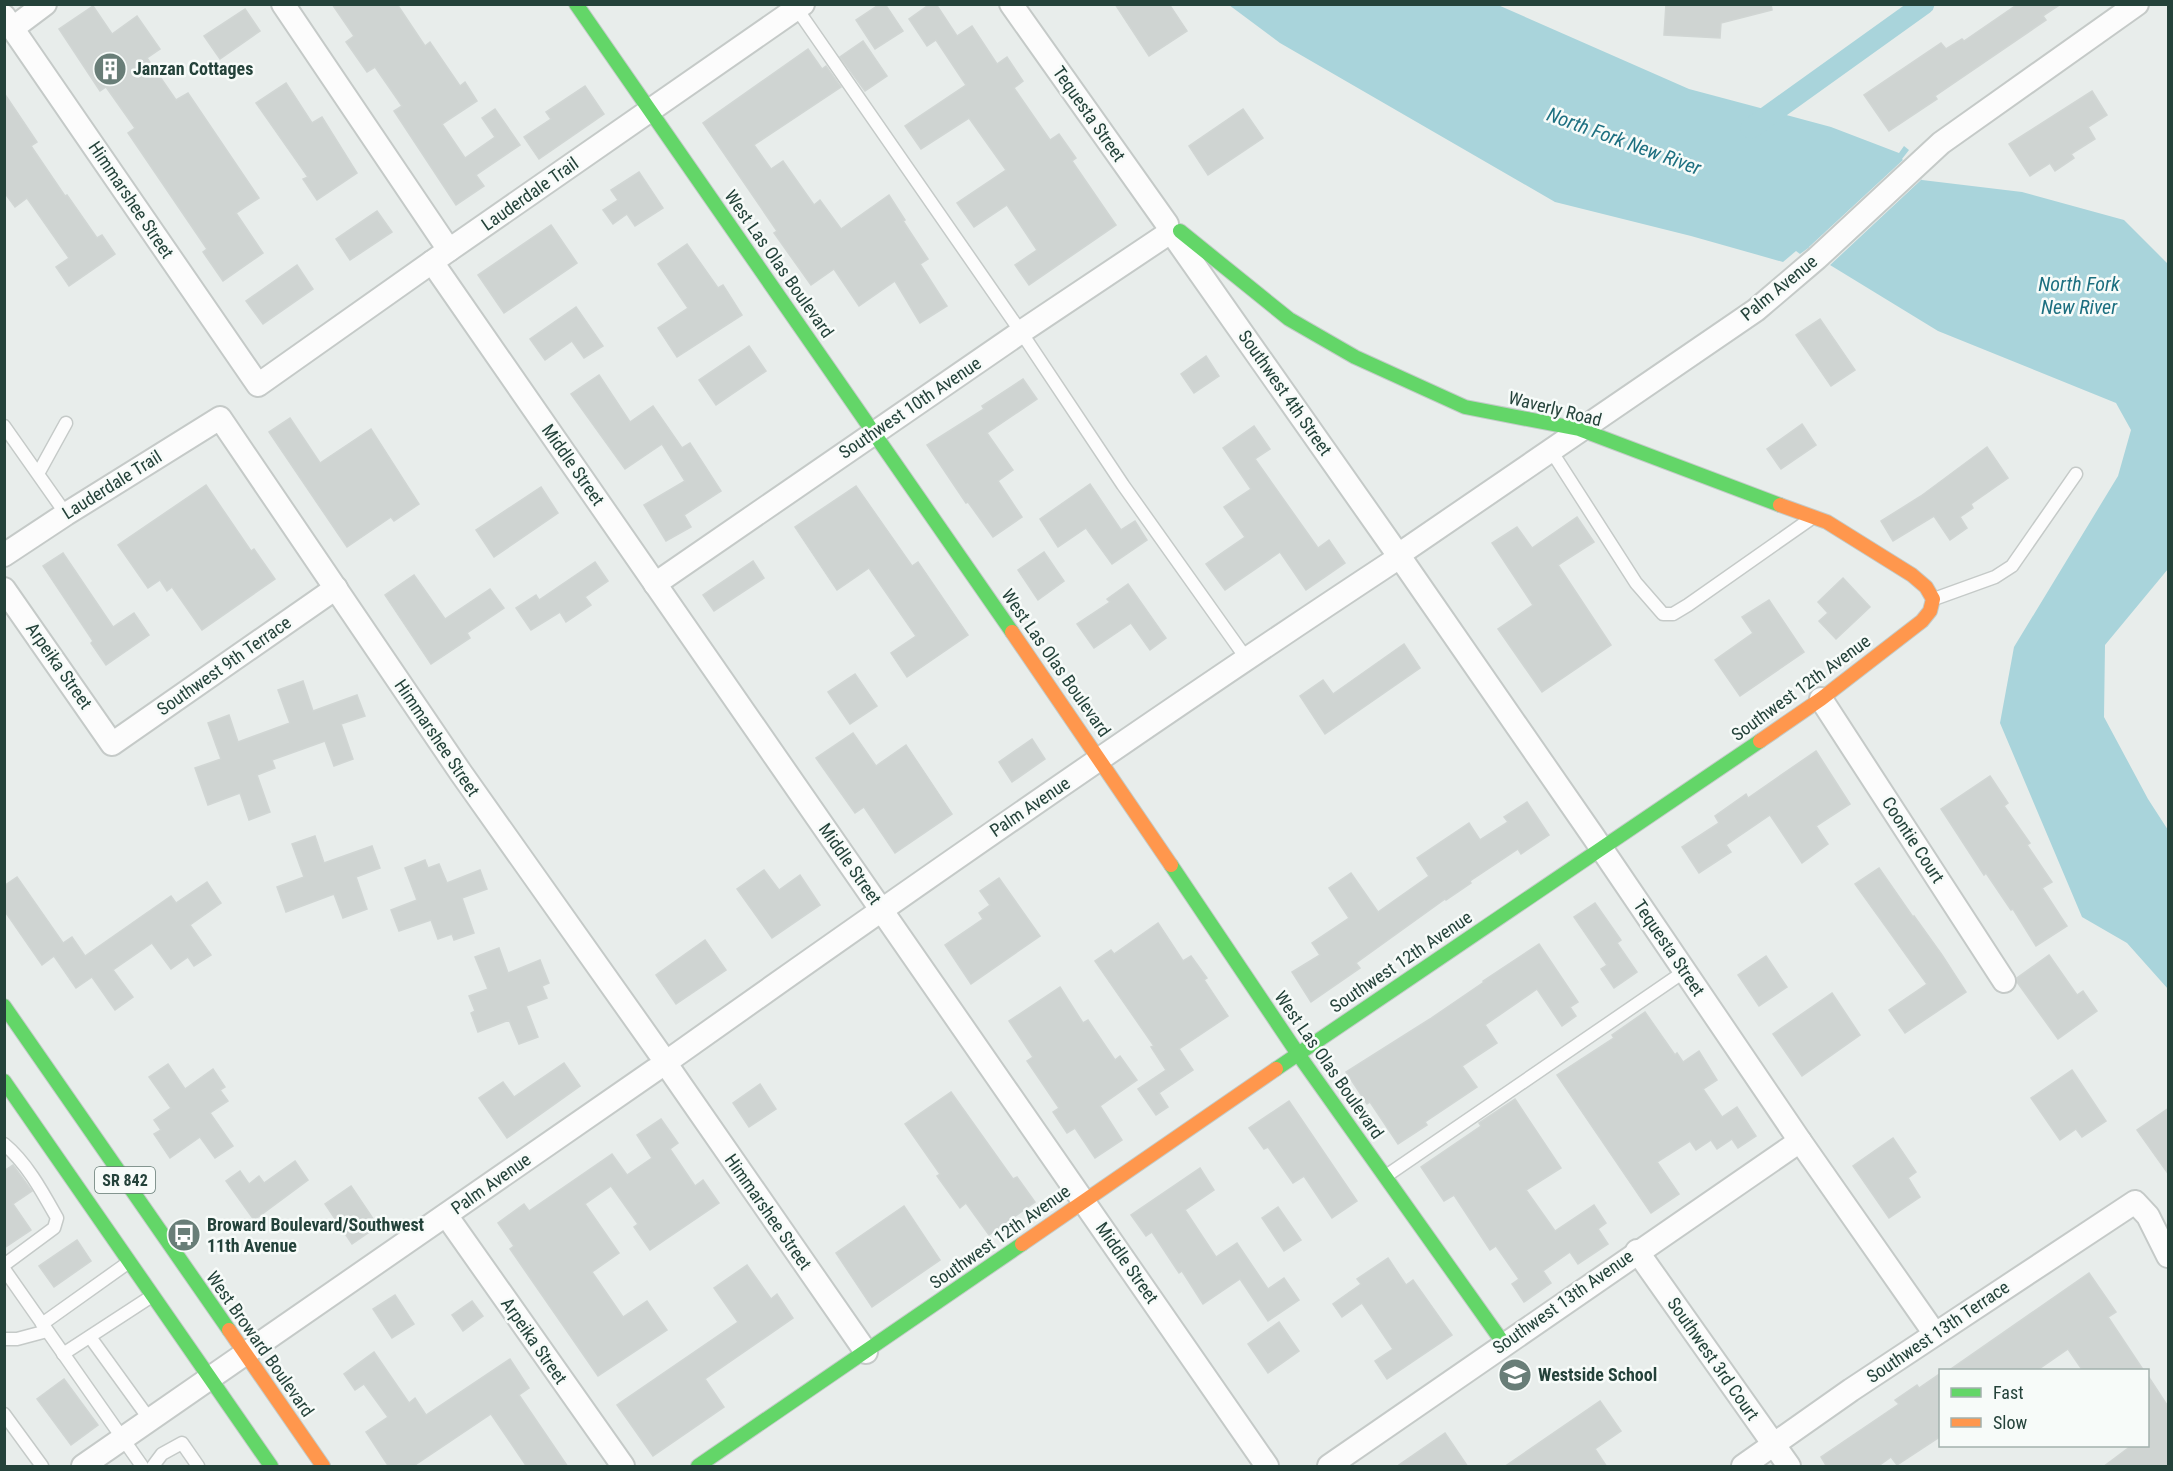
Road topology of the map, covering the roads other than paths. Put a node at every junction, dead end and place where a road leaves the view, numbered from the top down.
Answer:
1 (45, 4) edge
2 (283, 4) edge
3 (576, 4) edge
4 (1011, 4) edge
5 (2137, 4) edge
6 (800, 7) edge
7 (9, 22) edge
8 (649, 110) junction
9 (1172, 232) junction
10 (440, 256) junction
11 (1021, 332) junction
12 (258, 385) joint
13 (220, 418) joint
14 (66, 423) dead end
15 (4, 426) edge
16 (1579, 429) junction
17 (875, 432) junction
18 (1550, 449) junction
19 (39, 472) junction
20 (2076, 474) dead end
21 (66, 513) junction
22 (1813, 517) junction
23 (4, 555) edge
24 (1399, 556) junction
25 (655, 584) junction
26 (336, 588) junction
27 (4, 589) edge
28 (1933, 599) junction
29 (1246, 658) junction
30 (1821, 699) junction
31 (112, 744) joint
32 (1100, 759) junction
33 (1601, 847) junction
34 (881, 910) junction
35 (1685, 971) junction
36 (2004, 981) dead end
37 (4, 1006) edge
38 (1298, 1054) junction
39 (664, 1063) junction
40 (4, 1081) edge
41 (1800, 1141) junction
42 (4, 1144) edge
43 (1385, 1176) junction
44 (1084, 1202) junction
45 (446, 1215) junction
46 (1637, 1251) junction
47 (2169, 1257) edge
48 (129, 1262) junction
49 (4, 1267) edge
50 (153, 1296) junction
51 (44, 1327) junction
52 (1935, 1334) junction
53 (90, 1337) junction
54 (4, 1339) edge
55 (1504, 1344) junction
56 (866, 1352) junction
57 (63, 1354) junction
58 (245, 1354) junction
59 (209, 1378) junction
60 (4, 1414) edge
61 (150, 1420) junction
62 (123, 1439) junction
63 (1774, 1445) junction
64 (42, 1467) edge
65 (83, 1467) edge
66 (142, 1467) edge
67 (153, 1467) edge
68 (198, 1467) edge
69 (271, 1467) edge
70 (323, 1467) edge
71 (623, 1467) edge
72 (698, 1467) edge
73 (1267, 1467) edge
74 (1329, 1467) edge
75 (1743, 1467) edge
76 (1789, 1467) edge

1 - 7 street
2 - 10 street, Middle Street
3 - 8 street, West Las Olas Boulevard
4 - 9 street, Tequesta Street
5 - 16 street, Palm Avenue
6 - 8 street, Lauderdale Trail
6 - 11 lane
7 - 12 street, Himmarshee Street
8 - 10 street, Lauderdale Trail
8 - 17 street, West Las Olas Boulevard
9 - 11 street, Southwest 10th Avenue
9 - 16 street, Waverly Road
9 - 24 street, Southwest 4th Street
10 - 12 street, Lauderdale Trail
10 - 25 street, Middle Street
11 - 17 street, Southwest 10th Avenue
11 - 29 lane
13 - 21 street, Lauderdale Trail
13 - 26 street, Himmarshee Street
14 - 19 lane
15 - 19 lane
16 - 18 street, Palm Avenue
16 - 22 street, Waverly Road
17 - 25 street, Southwest 10th Avenue
17 - 32 street, West Las Olas Boulevard
18 - 22 lane
18 - 24 street, Palm Avenue
19 - 21 lane
20 - 28 lane
21 - 23 street, Lauderdale Trail
22 - 28 street, Waverly Road
24 - 29 street, Palm Avenue
24 - 33 street, Tequesta Street
25 - 34 street, Middle Street
26 - 31 street, Southwest 9th Terrace
26 - 39 street, Himmarshee Street
27 - 31 street, Arpeika Street
28 - 30 street, Southwest 12th Avenue
29 - 32 street, Palm Avenue
30 - 33 street, Southwest 12th Avenue
30 - 36 street, Coontie Court
32 - 34 street, Palm Avenue
32 - 38 street, West Las Olas Boulevard
33 - 35 street, Tequesta Street
33 - 38 street, Southwest 12th Avenue
34 - 39 street, Palm Avenue
34 - 44 street, Middle Street
35 - 41 street, Tequesta Street
35 - 43 lane
37 - 58 street, West Broward Boulevard / SR 842
38 - 43 street, West Las Olas Boulevard
38 - 44 street, Southwest 12th Avenue
39 - 45 street, Palm Avenue
39 - 56 street, Himmarshee Street
40 - 48 street, SR 842
41 - 46 street, Southwest 13th Avenue
41 - 52 street, Tequesta Street
42 - 49 lane
43 - 55 street, West Las Olas Boulevard
44 - 56 street, Southwest 12th Avenue
44 - 73 street, Middle Street
45 - 58 street, Palm Avenue
45 - 71 street, Arpeika Street
46 - 55 street, Southwest 13th Avenue
46 - 63 street, Southwest 3rd Court
47 - 52 street, Southwest 13th Terrace
48 - 50 street, SR 842
48 - 51 lane
49 - 51 lane
50 - 53 lane
50 - 59 street, SR 842
51 - 54 lane
51 - 57 lane
52 - 63 street, Southwest 13th Terrace
53 - 57 lane
53 - 61 lane
55 - 74 street, Southwest 13th Avenue
56 - 72 street, Southwest 12th Avenue
57 - 62 lane
58 - 59 street, Palm Avenue
58 - 70 street, West Broward Boulevard / SR 842
59 - 61 street, Palm Avenue
59 - 69 street, SR 842
60 - 64 lane
61 - 62 street, Palm Avenue
62 - 65 street, Palm Avenue
62 - 66 lane
63 - 75 street, Southwest 13th Terrace
63 - 76 street, Southwest 3rd Court
67 - 68 lane

